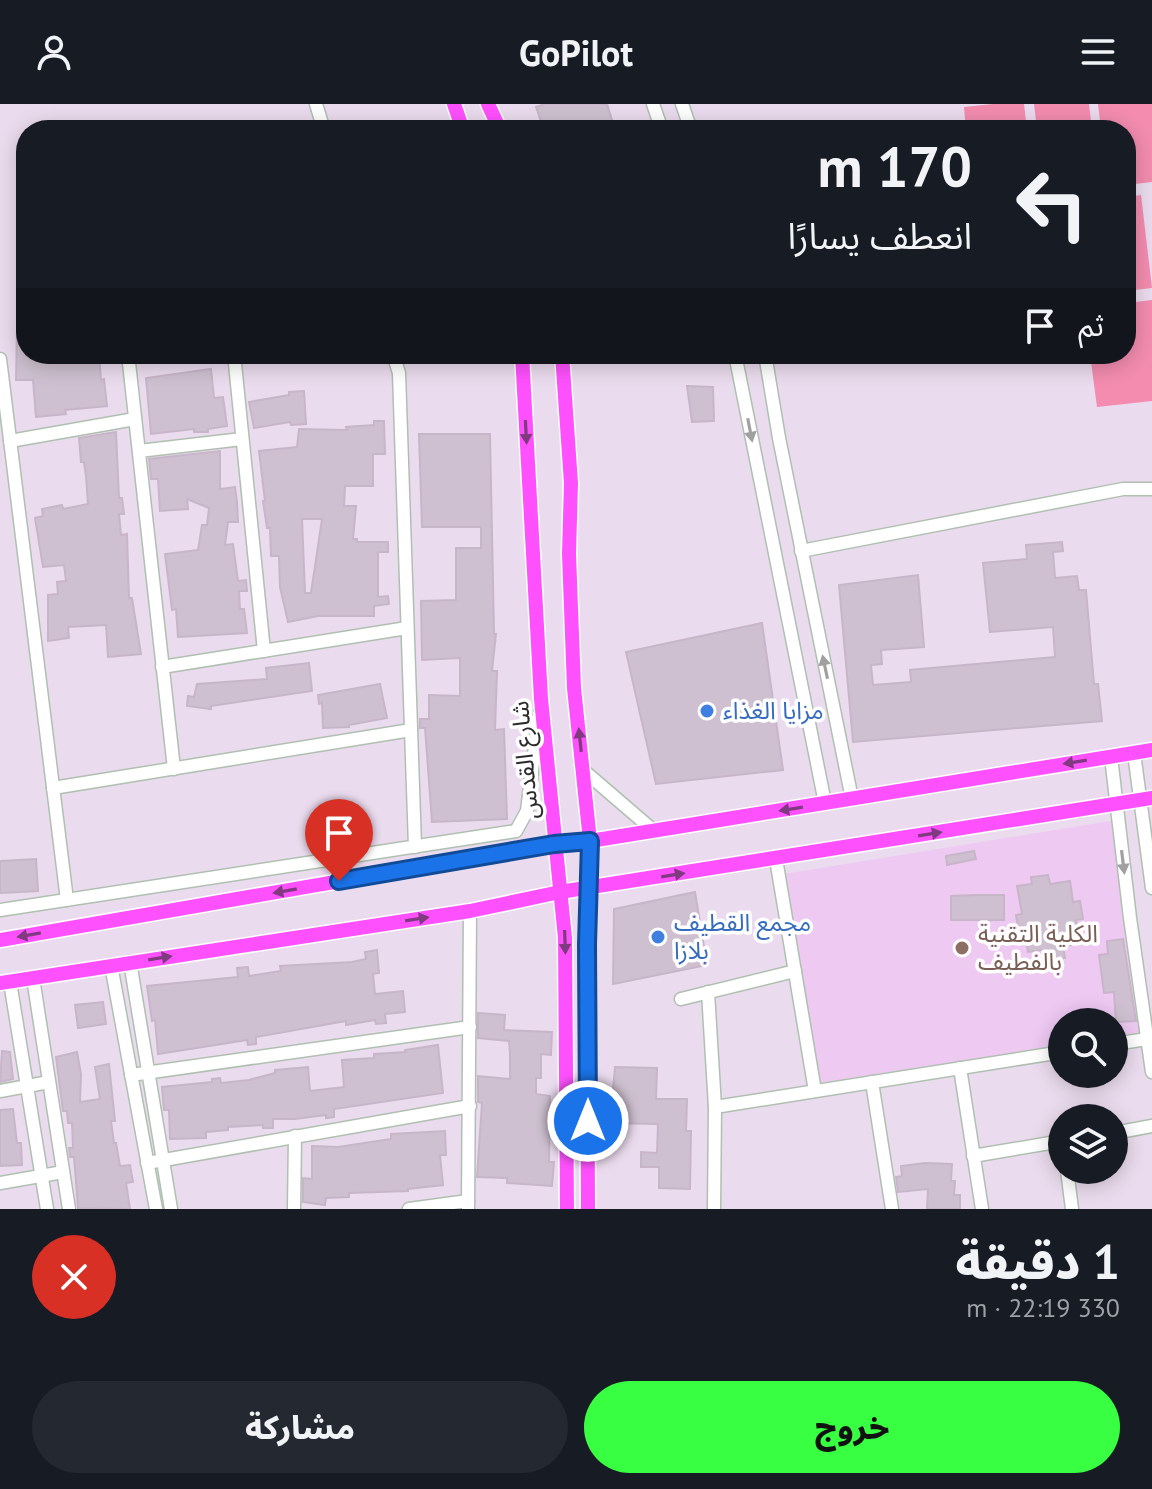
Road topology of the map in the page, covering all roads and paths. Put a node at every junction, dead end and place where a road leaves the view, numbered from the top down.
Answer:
1 (0, 359) edge
2 (129, 364) edge
3 (235, 364) edge
4 (396, 364) edge
5 (523, 364) edge
6 (563, 364) edge
7 (737, 364) edge
8 (767, 364) edge
9 (2, 386) edge
10 (135, 419) junction
11 (242, 439) junction
12 (10, 441) junction
13 (139, 451) junction
14 (1152, 489) edge
15 (801, 551) junction
16 (407, 628) junction
17 (264, 651) junction
18 (162, 667) junction
19 (541, 699) junction
20 (411, 730) junction
21 (1152, 750) edge
22 (1134, 753) junction
23 (1111, 757) junction
24 (174, 769) junction
25 (583, 770) junction
26 (53, 788) junction
27 (852, 799) junction
28 (1146, 799) edge
29 (825, 803) junction
30 (1117, 803) junction
31 (654, 831) junction
32 (590, 841) junction
33 (554, 844) junction
34 (415, 847) junction
35 (776, 859) junction
36 (1152, 888) edge
37 (589, 889) junction
38 (560, 892) junction
39 (67, 900) junction
40 (0, 910) edge
41 (470, 911) junction
42 (0, 940) edge
43 (130, 962) junction
44 (111, 965) junction
45 (795, 971) junction
46 (33, 978) junction
47 (5, 983) edge
48 (708, 992) junction
49 (681, 999) dead end
50 (470, 1027) junction
51 (1147, 1039) junction
52 (1128, 1042) edge
53 (1048, 1054) edge
54 (960, 1068) junction
55 (149, 1072) junction
56 (1152, 1072) edge
57 (131, 1075) junction
58 (49, 1082) junction
59 (872, 1082) junction
60 (27, 1086) junction
61 (0, 1091) edge
62 (815, 1091) junction
63 (470, 1106) junction
64 (715, 1107) junction
65 (1152, 1126) edge
66 (1128, 1130) edge
67 (295, 1136) junction
68 (1048, 1143) edge
69 (973, 1156) junction
70 (163, 1160) junction
71 (147, 1163) junction
72 (63, 1172) junction
73 (41, 1176) junction
74 (0, 1183) edge
75 (1069, 1184) edge
76 (468, 1205) edge
77 (47, 1209) edge
78 (69, 1209) edge
79 (156, 1209) edge
80 (171, 1209) edge
81 (294, 1209) edge
82 (409, 1209) edge
83 (567, 1209) edge
84 (588, 1209) edge
85 (714, 1209) edge
86 (892, 1209) edge
87 (982, 1209) edge
88 (1072, 1209) edge

1 - 9 street
2 - 10 street
3 - 11 street
4 - 16 street
5 -> 19 main road, شارع القدس
25 -> 6 main road
7 -> 29 street
8 - 15 street
9 - 12 street
10 - 12 street
10 - 13 street
11 - 13 street
11 - 17 street
12 - 26 street
13 - 18 street
14 - 15 street
27 -> 15 street
16 - 17 street
16 - 20 street
17 - 18 street
18 - 24 street
19 - 33 main road, شارع القدس
19 - 34 street
20 - 24 street
20 - 34 street
21 - 22 main road
22 - 23 main road
22 - 28 street
23 -> 27 main road
23 - 30 street
24 - 26 street
25 - 31 street
25 - 32 main road
26 - 39 street
27 - 29 main road
28 - 30 main road
28 - 36 street
29 -> 31 main road
35 -> 30 main road
30 -> 51 street
31 - 32 main road
32 - 33 main road
32 - 37 main road
33 - 38 main road, شارع القدس
33 -> 42 main road
34 - 39 street
37 -> 35 main road
35 - 45 street
37 - 38 main road
37 - 84 main road
38 - 41 main road
38 -> 83 main road, شارع القدس
39 - 40 street
43 -> 41 main road
41 - 50 street
43 - 44 main road
43 - 55 street
44 - 46 main road
44 - 57 street
45 - 48 street
45 - 62 street
46 - 47 main road
46 - 58 street
47 - 60 street
48 - 49 street
48 - 64 street
50 - 55 street
50 - 63 street
51 - 52 street
51 - 56 street
53 - 54 street
54 - 59 street
54 - 69 street
55 - 57 street
55 - 70 street
57 - 71 street
58 - 60 street
58 - 72 street
59 - 62 street
59 - 86 street
60 - 61 street
60 - 73 street
62 - 64 street
63 - 67 street
63 - 76 street
64 - 85 street
65 - 66 street
67 - 70 street
67 - 81 street
68 - 69 street
69 - 87 street
70 - 71 street
70 - 80 street
71 - 79 street
72 - 73 street
72 - 78 street
73 - 74 street
73 - 77 street
75 - 88 street
76 - 82 street

